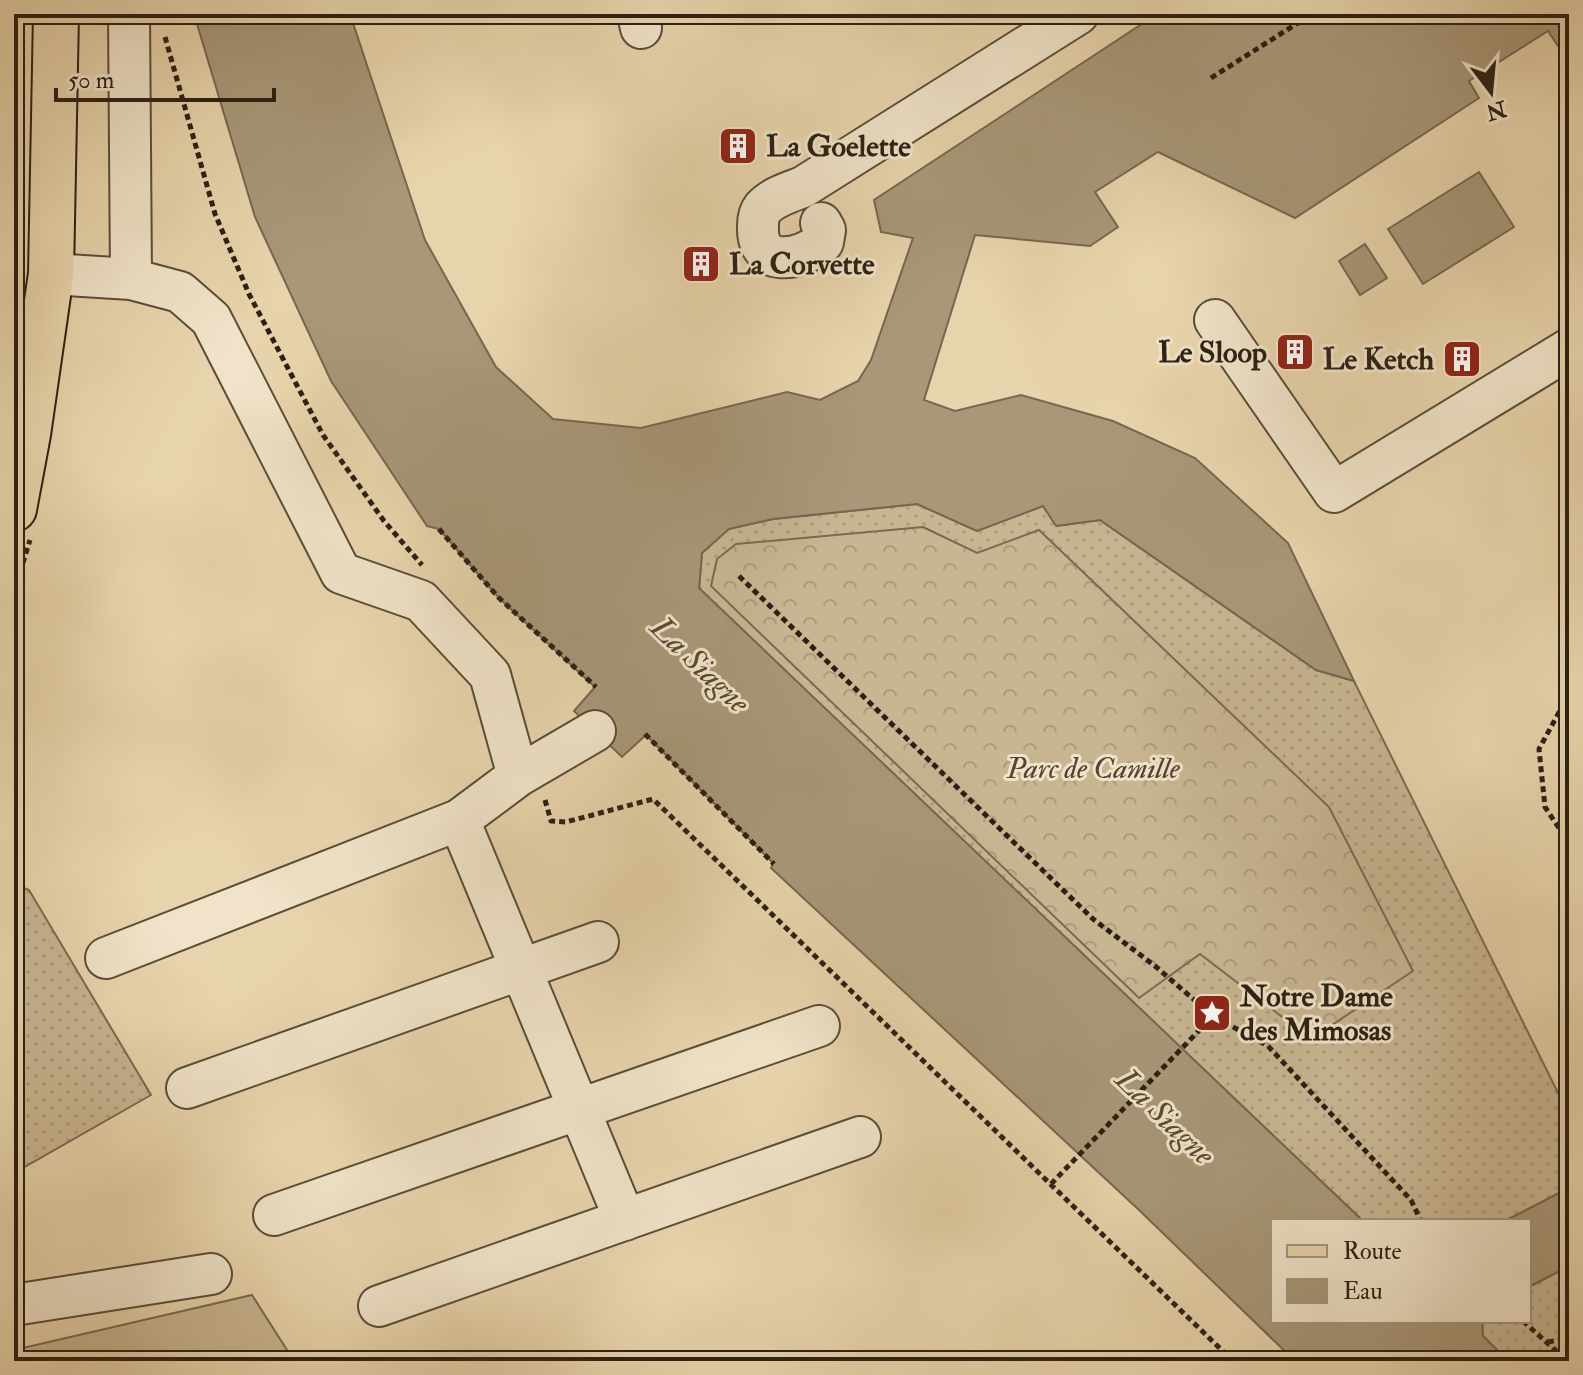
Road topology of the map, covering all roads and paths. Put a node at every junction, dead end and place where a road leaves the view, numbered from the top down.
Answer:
1 (56, 14) edge
2 (1078, 14) edge
3 (1312, 14) edge
4 (146, 22) edge
5 (1211, 78) dead end
6 (821, 223) dead end
7 (51, 274) junction
8 (131, 279) junction
9 (1215, 320) dead end
10 (29, 334) edge
11 (1569, 349) edge
12 (14, 509) edge
13 (439, 529) dead end
14 (424, 567) dead end
15 (739, 576) dead end
16 (596, 687) dead end
17 (1569, 694) edge
18 (595, 731) dead end
19 (645, 734) dead end
20 (526, 771) junction
21 (459, 820) junction
22 (1569, 843) edge
23 (774, 864) dead end
24 (598, 942) dead end
25 (106, 958) dead end
26 (521, 969) junction
27 (1213, 1016) junction
28 (819, 1026) dead end
29 (187, 1088) dead end
30 (579, 1109) junction
31 (860, 1137) dead end
32 (1051, 1184) junction
33 (274, 1215) dead end
34 (1420, 1219) edge
35 (625, 1220) junction
36 (211, 1274) dead end
37 (14, 1305) edge
38 (379, 1306) dead end
39 (1525, 1323) edge
40 (1569, 1338) edge
41 (1547, 1343) junction
42 (1233, 1361) edge
43 (1567, 1361) edge

1 - 7 main road
2 - 6 street
3 - 5 path
4 - 8 street
4 - 14 path
7 - 8 street
7 - 10 main road
8 - 20 street
9 - 11 street
10 - 12 main road
13 - 16 path
15 - 27 path
17 - 22 path
18 - 20 street
19 - 23 path
20 - 21 street
20 - 32 path
21 - 25 street
21 - 26 street
24 - 26 street
26 - 29 street
26 - 30 street
27 - 32 path
27 - 34 path
28 - 30 street
30 - 33 street
30 - 35 street
31 - 35 street
32 - 42 path
35 - 38 street
36 - 37 street
39 - 41 path
40 - 41 path
41 - 43 path

